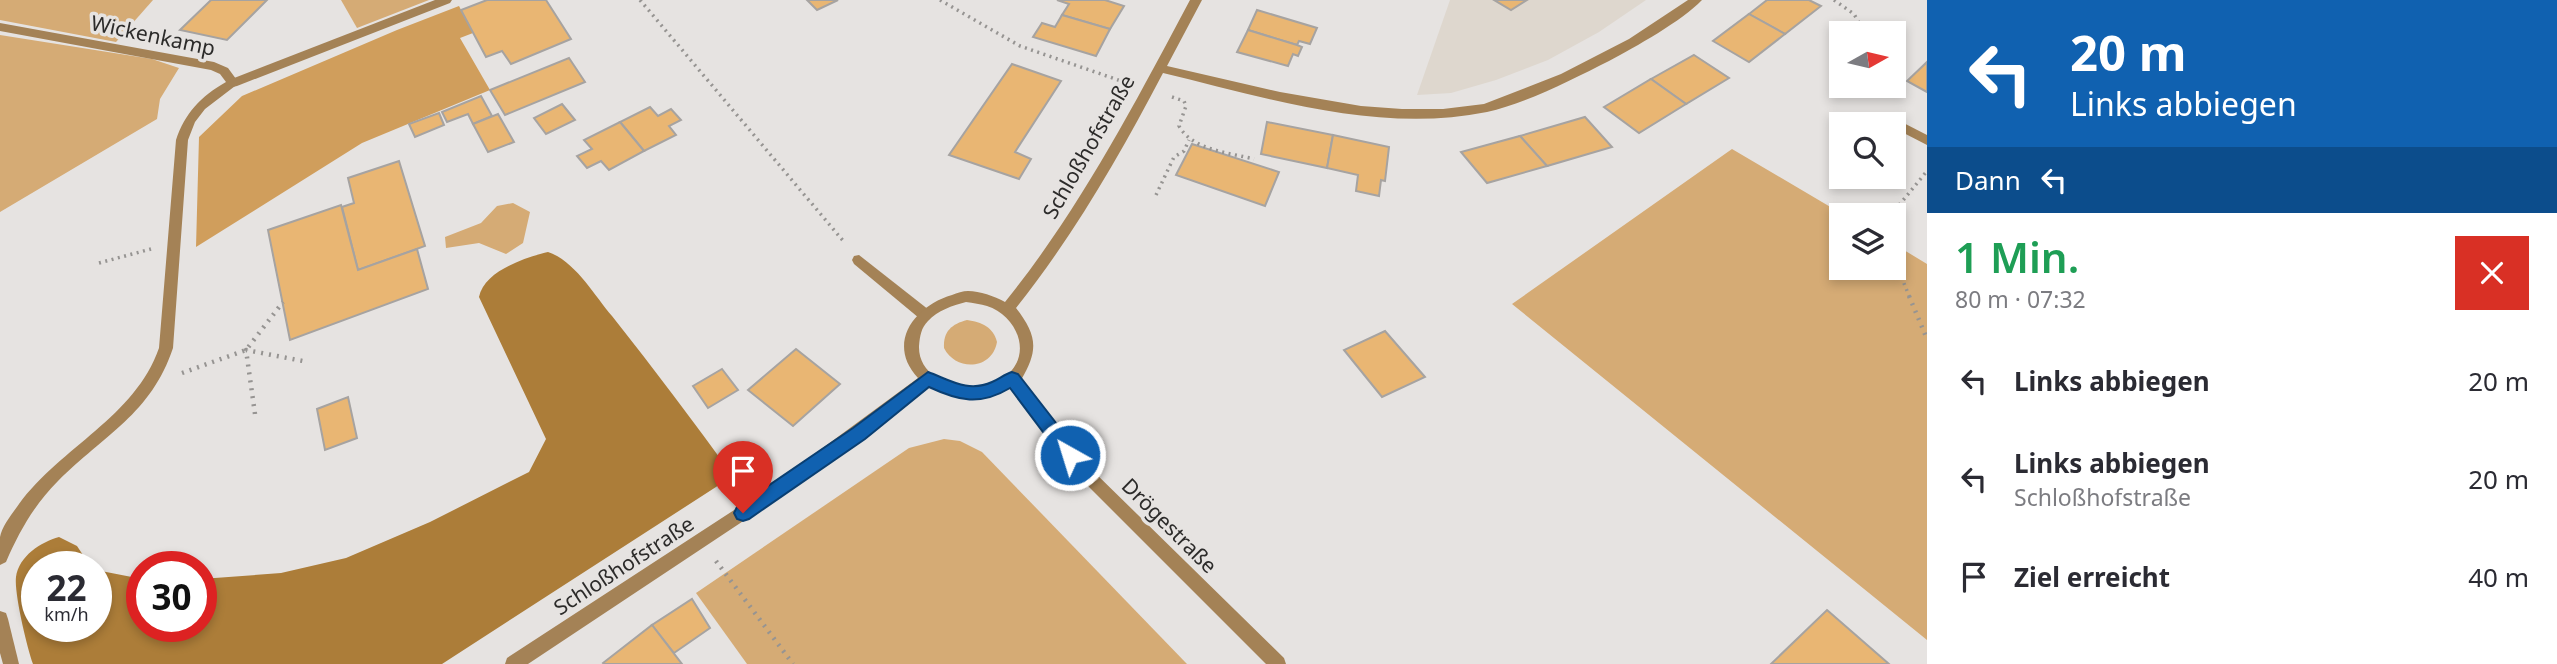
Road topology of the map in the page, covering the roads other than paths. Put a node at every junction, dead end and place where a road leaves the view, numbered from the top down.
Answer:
1 (446, 0) edge
2 (1196, 0) edge
3 (1696, 0) edge
4 (0, 27) edge
5 (1160, 68) junction
6 (233, 83) junction
7 (1906, 129) edge
8 (1927, 141) edge
9 (859, 260) road end
10 (1008, 308) junction
11 (924, 314) junction
12 (928, 379) junction
13 (1012, 379) junction
14 (0, 557) edge
15 (0, 619) edge
16 (12, 664) edge
17 (513, 664) edge
18 (1278, 664) edge

1 - 6 street, Wickenkamp
2 - 5 street, Schloßhofstraße
3 - 5 street
4 - 6 street, Wickenkamp
5 - 10 street, Schloßhofstraße
6 - 14 street
7 - 8 street
9 - 11 street
10 - 11 street
10 - 13 street
11 - 12 street
12 - 13 street
12 - 17 street, Schloßhofstraße
13 - 18 street, Drögestraße
15 - 16 street

